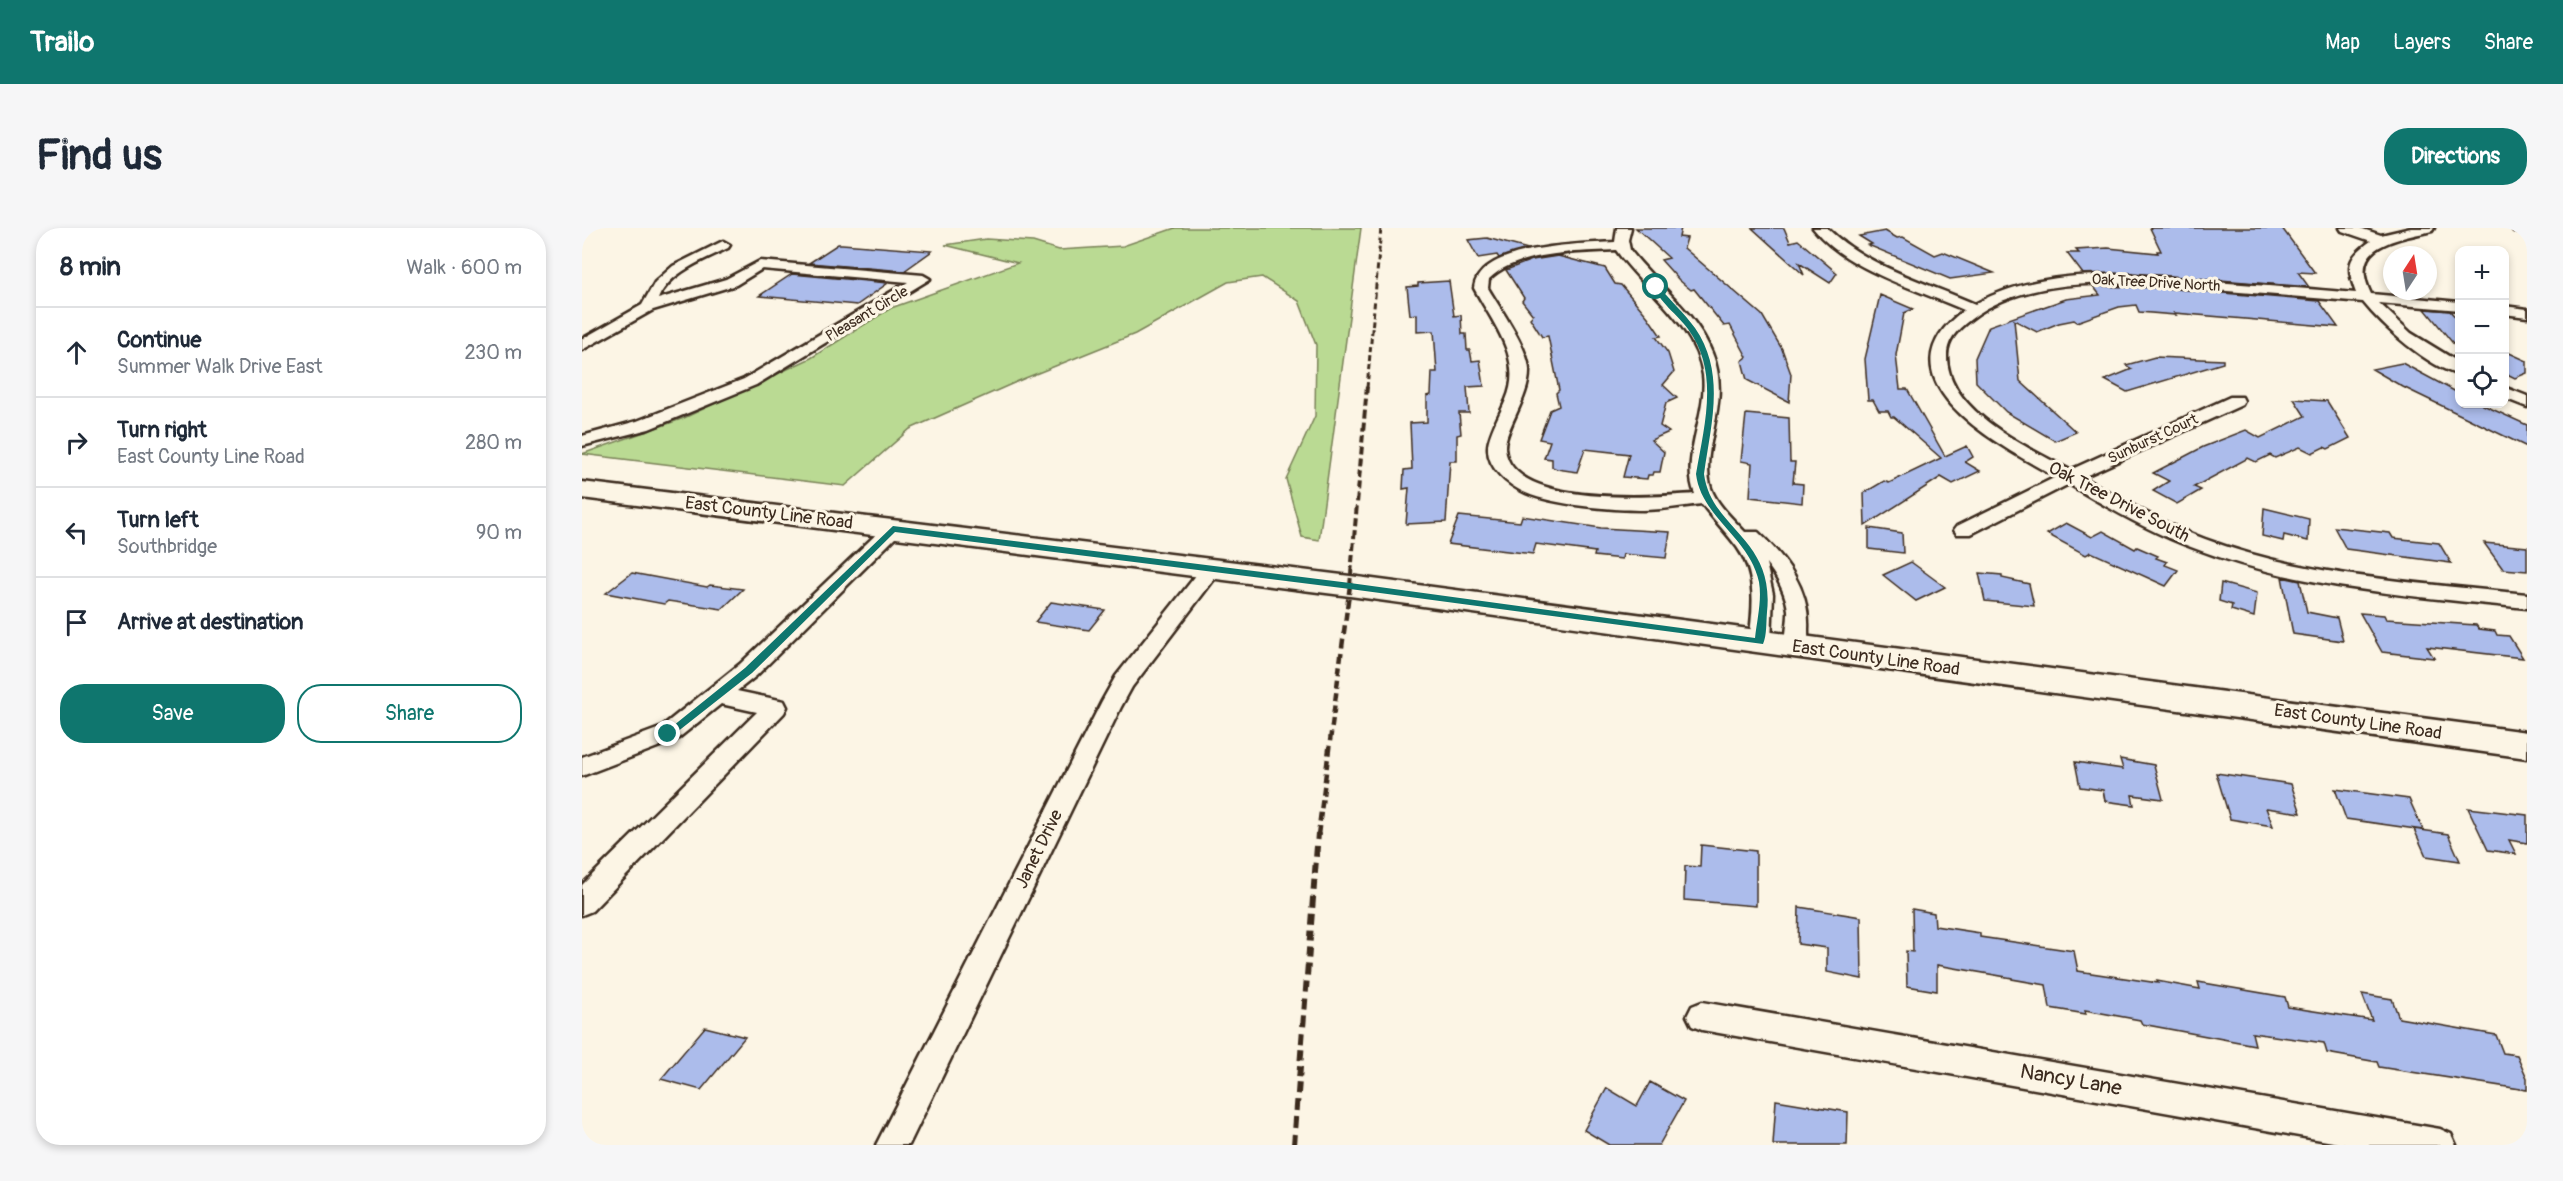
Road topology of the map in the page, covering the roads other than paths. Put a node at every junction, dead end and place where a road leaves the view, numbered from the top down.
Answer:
1 (1624, 228) edge
2 (1820, 228) edge
3 (2347, 228) edge
4 (2427, 228) edge
5 (2519, 228) edge
6 (2527, 229) edge
7 (2381, 240) junction
8 (723, 245) dead end
9 (1621, 246) junction
10 (2365, 298) junction
11 (2455, 306) edge
12 (648, 307) junction
13 (1975, 309) junction
14 (2509, 311) edge
15 (2527, 313) edge
16 (582, 345) edge
17 (1938, 354) joint
18 (2455, 367) edge
19 (2509, 394) edge
20 (2236, 401) dead end
21 (2527, 402) edge
22 (582, 441) edge
23 (2069, 477) junction
24 (594, 491) edge
25 (1707, 498) junction
26 (893, 529) junction
27 (1964, 530) dead end
28 (1212, 569) junction
29 (2527, 601) edge
30 (1760, 642) junction
31 (1797, 647) junction
32 (717, 695) junction
33 (2527, 745) edge
34 (582, 767) edge
35 (582, 903) edge
36 (1702, 1016) dead end
37 (892, 1145) edge
38 (2440, 1145) edge

1 - 9 street
2 - 13 street
3 - 7 street
4 - 7 street
5 - 6 street
7 - 10 street
8 - 12 street
9 - 25 street
9 - 25 street
10 - 11 street, Oak Tree Drive North
10 - 13 street, Oak Tree Drive North
10 - 18 street
12 - 16 street
12 - 22 street, Pleasant Circle
13 - 17 street, Oak Tree Drive North
14 - 15 street
17 - 23 street, Oak Tree Drive South
19 - 21 street
20 - 23 street, Sunburst Court
23 - 27 street, Sunburst Court
23 - 29 street, Oak Tree Drive South
24 - 26 main road, East County Line Road
25 - 30 street
25 - 31 street
26 - 28 main road, East County Line Road
26 - 32 street
28 - 30 main road, East County Line Road
28 - 37 street, Janet Drive
30 - 31 main road, East County Line Road
31 - 33 main road, East County Line Road
32 - 34 street
32 - 35 street
36 - 38 street, Nancy Lane

